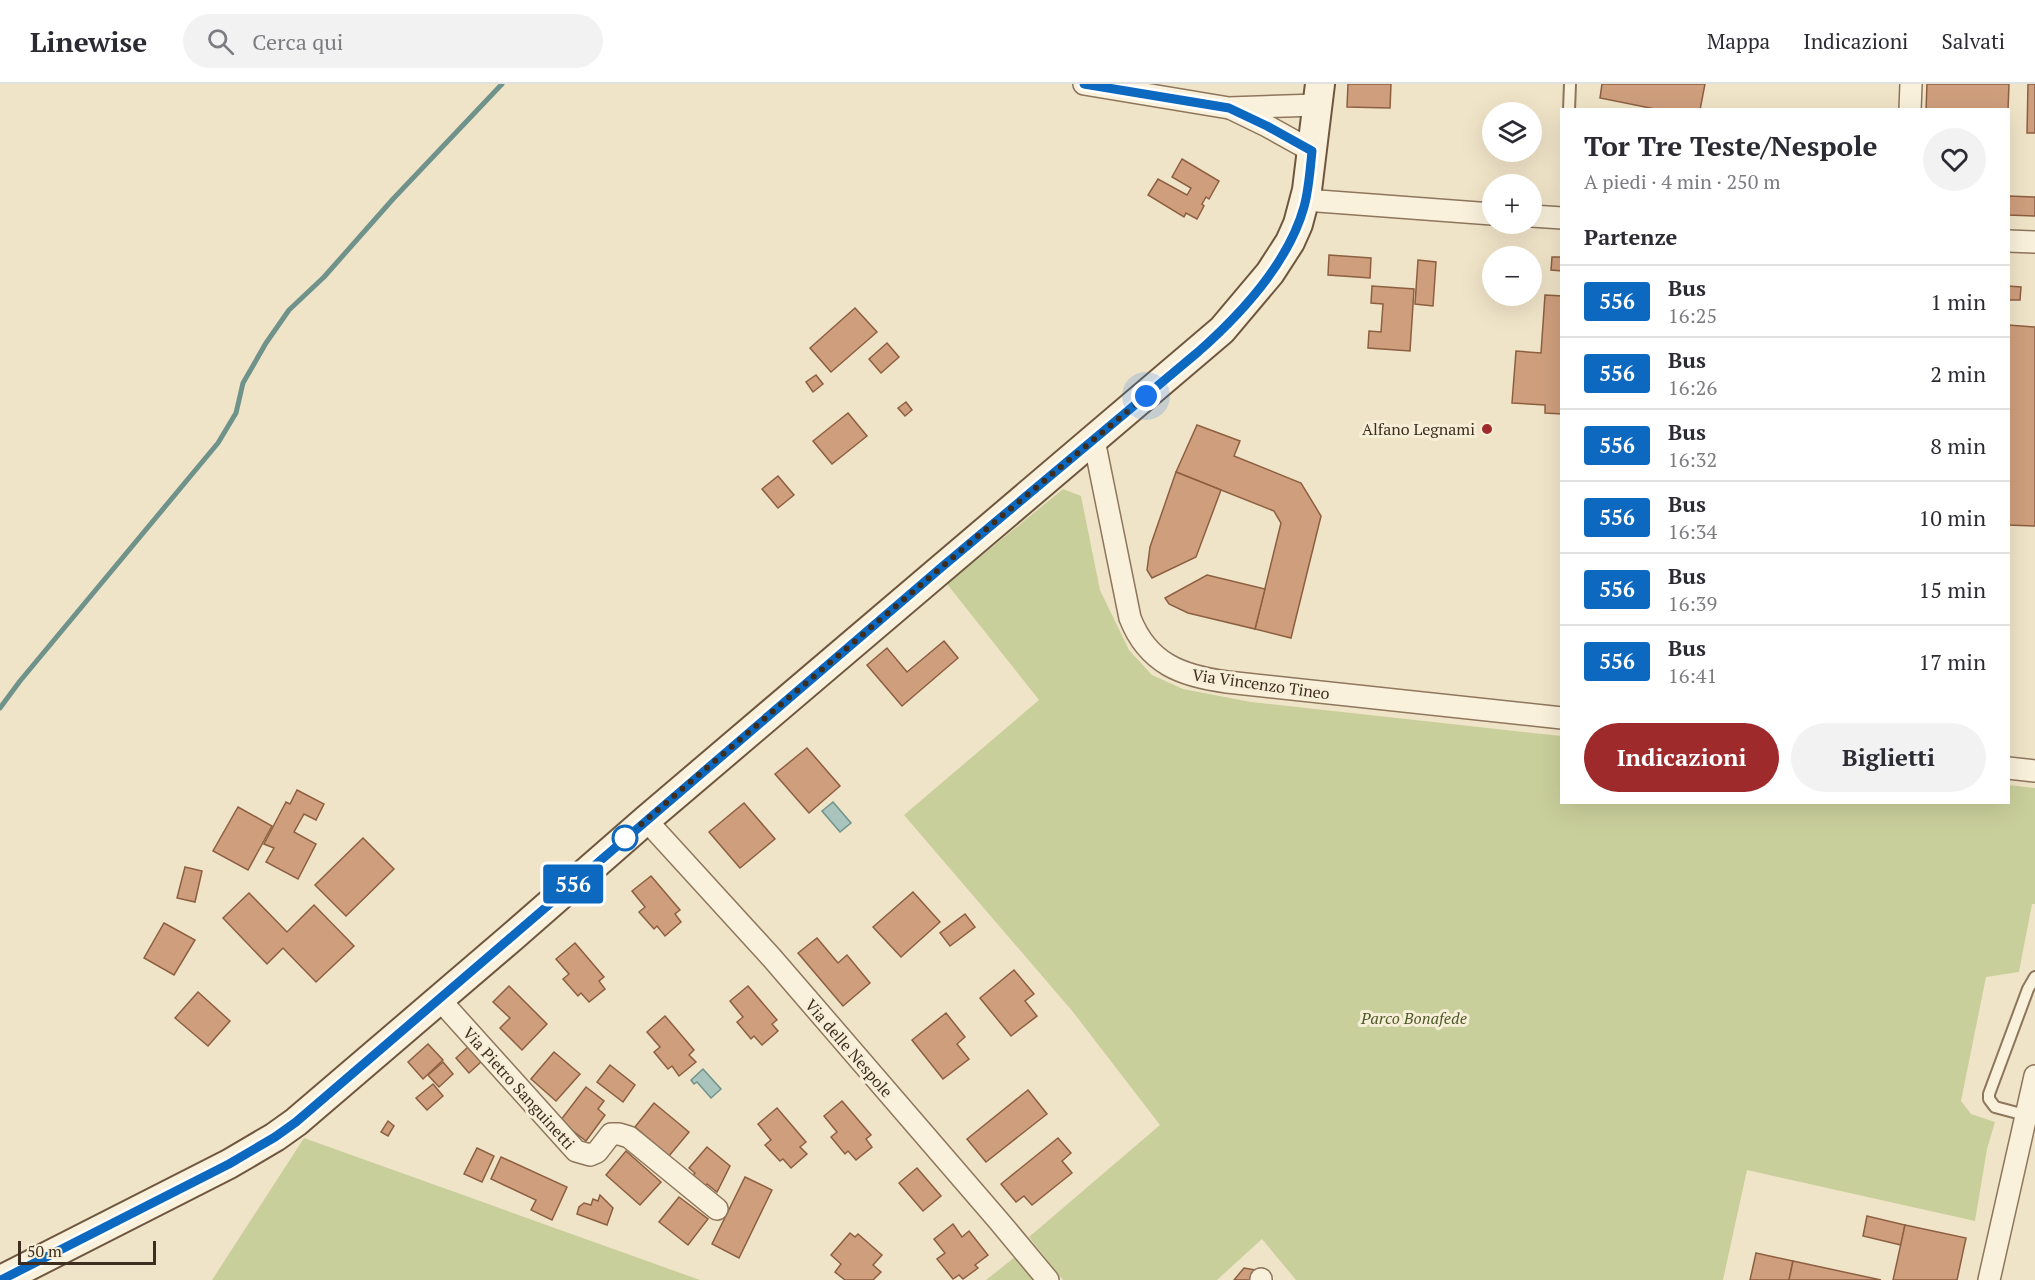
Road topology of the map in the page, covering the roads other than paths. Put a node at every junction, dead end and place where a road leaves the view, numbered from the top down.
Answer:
1 (1084, 84) edge
2 (1570, 84) edge
3 (1911, 84) edge
4 (1318, 95) edge
5 (1229, 108) junction
6 (1569, 108) edge
7 (1910, 108) edge
8 (1312, 151) junction
9 (1305, 200) junction
10 (1482, 213) edge
11 (1542, 216) edge
12 (1560, 217) edge
13 (2010, 241) edge
14 (2035, 242) edge
15 (1094, 440) junction
16 (1560, 718) edge
17 (2010, 768) edge
18 (2035, 771) edge
19 (646, 820) junction
20 (2035, 977) edge
21 (440, 1000) junction
22 (2035, 1076) edge
23 (2025, 1115) junction
24 (717, 1209) dead end
25 (1, 1280) edge
26 (1048, 1280) edge
27 (1989, 1280) edge

1 - 5 street
2 - 6 lane
3 - 7 street
4 - 5 street
4 - 8 street
5 - 8 street
8 - 9 street
9 - 10 street
9 - 15 street
11 - 12 street
13 - 14 street
15 - 16 street, Via Vincenzo Tineo
15 - 19 street
17 - 18 street
19 - 21 street
19 - 26 street, Via delle Nespole
20 - 23 lane
21 - 24 street, Via Pietro Sanguinetti
21 - 25 street
22 - 23 street
23 - 27 street

